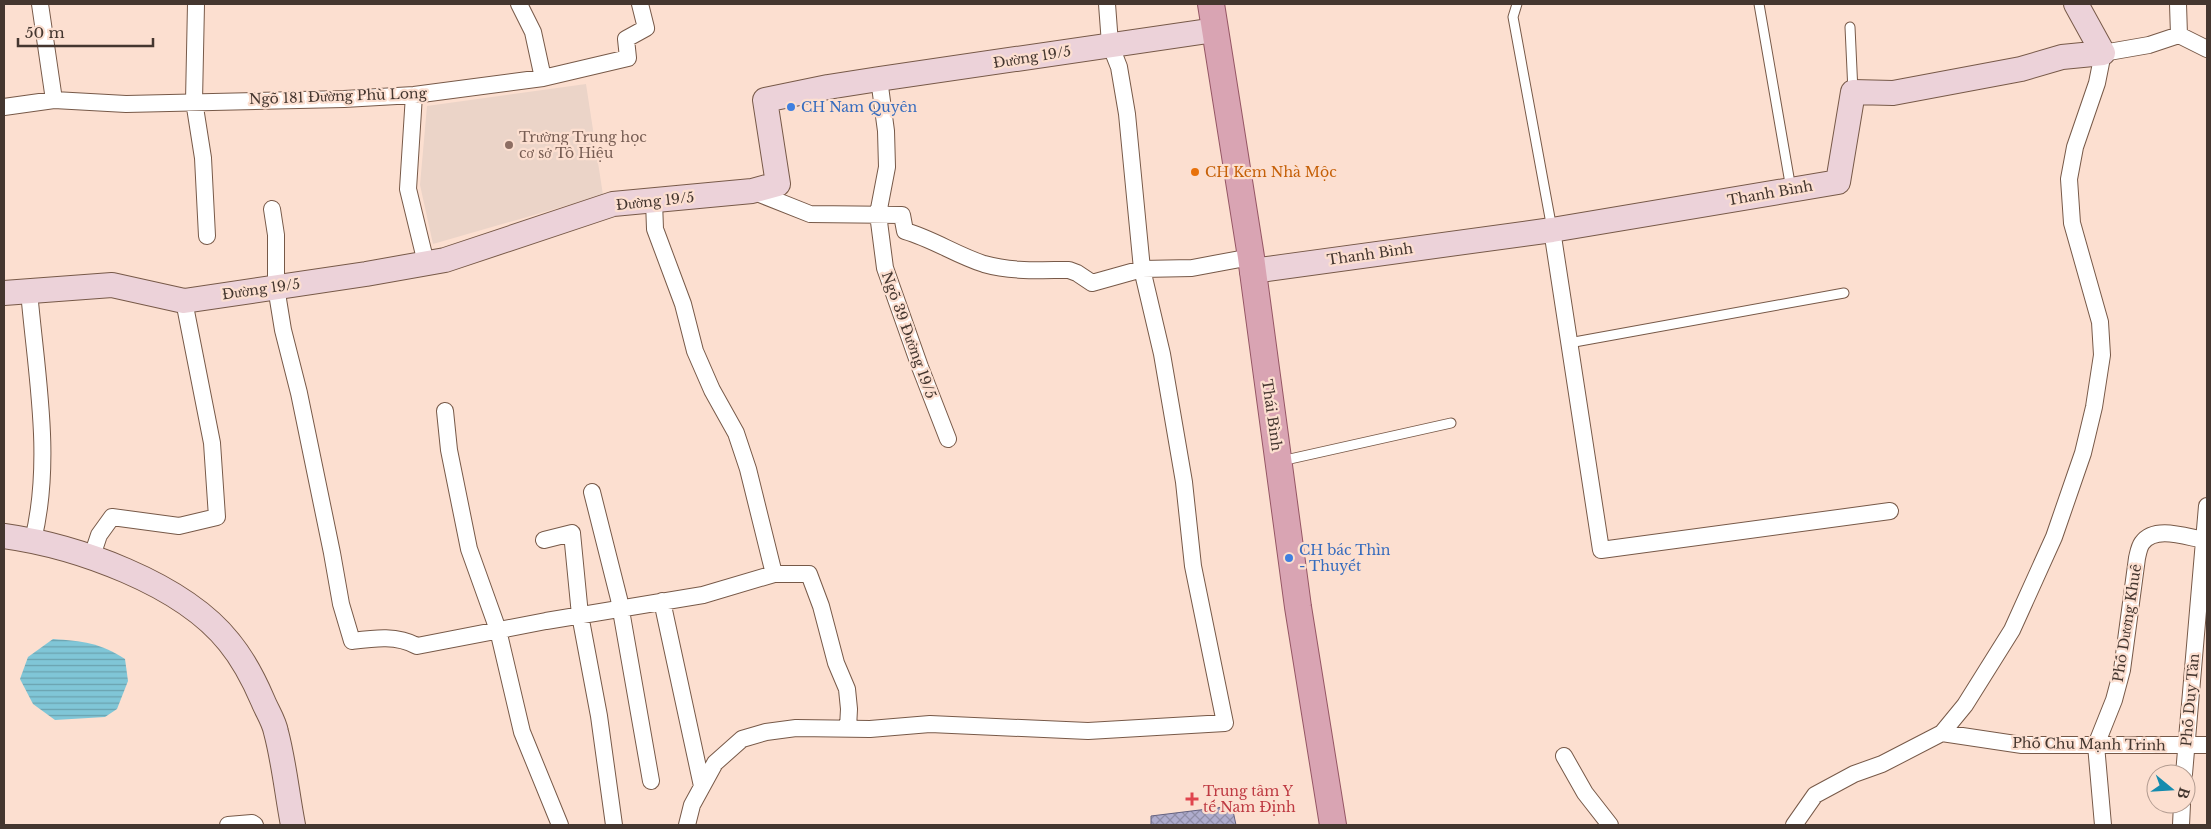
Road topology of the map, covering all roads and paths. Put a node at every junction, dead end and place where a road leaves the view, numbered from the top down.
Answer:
1 (40, 4) edge
2 (196, 4) edge
3 (519, 4) edge
4 (640, 4) edge
5 (1108, 4) edge
6 (1211, 4) edge
7 (1517, 4) edge
8 (1759, 4) edge
9 (2076, 4) edge
10 (2178, 4) edge
11 (1850, 27) dead end
12 (1215, 30) junction
13 (2179, 35) junction
14 (1110, 44) junction
15 (2207, 49) edge
16 (2103, 54) junction
17 (543, 78) junction
18 (879, 79) junction
19 (1853, 92) junction
20 (414, 95) junction
21 (54, 100) junction
22 (194, 102) junction
23 (4, 107) edge
24 (1791, 190) junction
25 (752, 191) junction
26 (654, 201) junction
27 (272, 209) dead end
28 (878, 214) junction
29 (1552, 230) junction
30 (207, 236) dead end
31 (426, 263) junction
32 (1251, 264) junction
33 (1142, 269) junction
34 (276, 287) junction
35 (29, 291) junction
36 (4, 293) edge
37 (1844, 293) dead end
38 (184, 301) junction
39 (1569, 343) junction
40 (445, 411) dead end
41 (1451, 423) dead end
42 (948, 439) dead end
43 (1278, 462) junction
44 (592, 492) dead end
45 (2207, 506) edge
46 (1890, 510) dead end
47 (4, 536) edge
48 (33, 540) junction
49 (544, 540) dead end
50 (2204, 540) junction
51 (92, 556) junction
52 (774, 574) junction
53 (662, 601) junction
54 (620, 608) junction
55 (580, 615) junction
56 (498, 630) junction
57 (848, 728) junction
58 (1942, 733) junction
59 (2096, 745) junction
60 (2207, 745) edge
61 (2186, 746) junction
62 (1564, 756) dead end
63 (2185, 764) edge
64 (651, 782) dead end
65 (702, 786) junction
66 (228, 825) edge
67 (256, 825) edge
68 (293, 825) edge
69 (560, 825) edge
70 (614, 825) edge
71 (687, 825) edge
72 (1333, 825) edge
73 (1610, 825) edge
74 (1794, 825) edge
75 (2103, 825) edge

1 - 21 street
2 - 22 street
3 - 17 street
4 - 17 street, Ngõ 181 Đường Phù Long
5 - 14 street
6 - 12 main road, Thái Bình
7 - 29 lane
8 - 24 lane
9 - 16 street
10 - 13 street
11 - 19 lane
12 - 14 street, Đường 19/5
12 - 32 main road, Thái Bình
13 - 15 street
13 - 16 street
14 - 18 street, Đường 19/5
14 - 33 street
16 - 19 street
16 - 58 street
17 - 20 street, Ngõ 181 Đường Phù Long
18 - 25 street, Đường 19/5
18 - 28 street, Ngõ 39 Đường 19/5
19 - 24 street, Thanh Bình
20 - 22 street, Ngõ 181 Đường Phù Long
20 - 31 street
21 - 22 street, Ngõ 181 Đường Phù Long
21 - 23 street, Ngõ 181 Đường Phù Long
22 - 30 street
24 - 29 street, Thanh Bình
25 - 26 street, Đường 19/5
25 - 28 street
26 - 31 street, Đường 19/5
26 - 52 street
27 - 34 street
28 - 33 street
28 - 42 street, Ngõ 39 Đường 19/5
29 - 32 street, Thanh Bình
29 - 39 street
31 - 34 street, Đường 19/5
32 - 33 street
32 - 43 main road, Thái Bình
33 - 57 street
34 - 38 street, Đường 19/5
34 - 56 street
35 - 36 street, Đường 19/5
35 - 38 street, Đường 19/5
35 - 48 street
37 - 39 lane
38 - 51 street
39 - 46 street
40 - 56 street
41 - 43 lane
43 - 72 main road, Thái Bình
44 - 54 street
45 - 50 street, Phố Duy Tân
47 - 48 street
48 - 51 street
49 - 55 street
50 - 59 street, Phố Dương Khuê
50 - 61 street, Phố Duy Tân
51 - 68 street
52 - 53 street
52 - 57 street
53 - 54 street
53 - 65 street
54 - 55 street
54 - 64 street
55 - 56 street
55 - 70 street
56 - 69 street
57 - 65 street
58 - 59 street, Phố Chu Mạnh Trinh
58 - 74 street
59 - 61 street, Phố Chu Mạnh Trinh
59 - 75 street, Phố Dương Khuê
60 - 61 street, Phố Chu Mạnh Trinh
61 - 63 street, Phố Duy Tân
62 - 73 street
65 - 71 street
66 - 67 street

